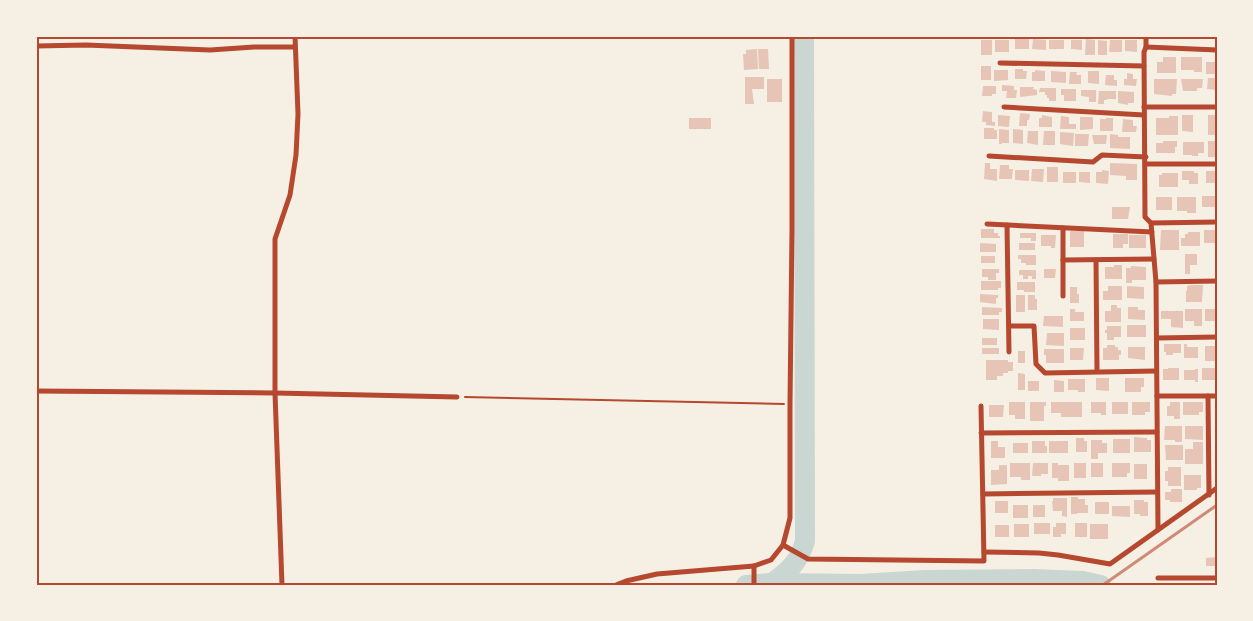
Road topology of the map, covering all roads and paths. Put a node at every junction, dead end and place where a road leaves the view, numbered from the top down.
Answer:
1 (295, 36) edge
2 (792, 36) edge
3 (1146, 36) edge
4 (36, 46) edge
5 (295, 47) junction
6 (1146, 47) junction
7 (1217, 50) edge
8 (1000, 63) dead end
9 (1144, 66) junction
10 (1004, 106) dead end
11 (1144, 107) junction
12 (1217, 107) edge
13 (1144, 115) junction
14 (989, 156) dead end
15 (1146, 160) junction
16 (1217, 164) edge
17 (1217, 222) edge
18 (1151, 223) junction
19 (987, 224) dead end
20 (1007, 225) junction
21 (1063, 228) junction
22 (1152, 232) junction
23 (1154, 259) junction
24 (1063, 260) junction
25 (1096, 260) junction
26 (1217, 281) edge
27 (1156, 282) junction
28 (1064, 296) dead end
29 (1009, 326) junction
30 (1217, 337) edge
31 (1156, 338) junction
32 (1009, 352) dead end
33 (1156, 370) junction
34 (1097, 371) junction
35 (36, 391) edge
36 (275, 393) junction
37 (1157, 396) junction
38 (1208, 396) junction
39 (1217, 396) edge
40 (457, 397) joint
41 (790, 404) junction
42 (981, 406) dead end
43 (1157, 432) junction
44 (981, 433) junction
45 (1217, 488) edge
46 (1157, 492) junction
47 (983, 494) junction
48 (1209, 495) junction
49 (1158, 530) junction
50 (786, 547) junction
51 (984, 552) junction
52 (754, 568) junction
53 (1158, 578) dead end
54 (1217, 578) edge
55 (282, 585) edge
56 (616, 585) edge
57 (754, 585) edge

1 - 5 street
2 - 41 street
3 - 6 street
4 - 5 street
5 - 36 street
6 - 7 street
6 - 9 street
8 - 9 street
9 - 11 street
10 - 13 street
11 - 12 street
11 - 13 street
13 - 15 street
14 - 15 street
15 - 16 street
15 - 18 street
17 - 18 street
18 - 22 street
19 - 20 street
20 - 21 street
20 - 29 street
21 - 22 street
21 - 24 street
22 - 23 street
23 - 25 street
23 - 27 street
24 - 25 street
24 - 28 street
25 - 34 street
26 - 27 street
27 - 31 street
29 - 32 street
29 - 34 street
30 - 31 street
31 - 33 street
33 - 34 street
33 - 37 street
35 - 36 street
36 - 40 street
36 - 55 street
37 - 38 street
37 - 43 street
38 - 39 street
38 - 48 street
40 - 41 path
41 - 50 street
42 - 44 street
43 - 44 street
43 - 46 street
44 - 47 street
45 - 48 street
46 - 47 street
46 - 49 street
47 - 51 street
48 - 49 street
49 - 51 street
50 - 51 street
50 - 52 street
52 - 56 street
52 - 57 street
53 - 54 street

